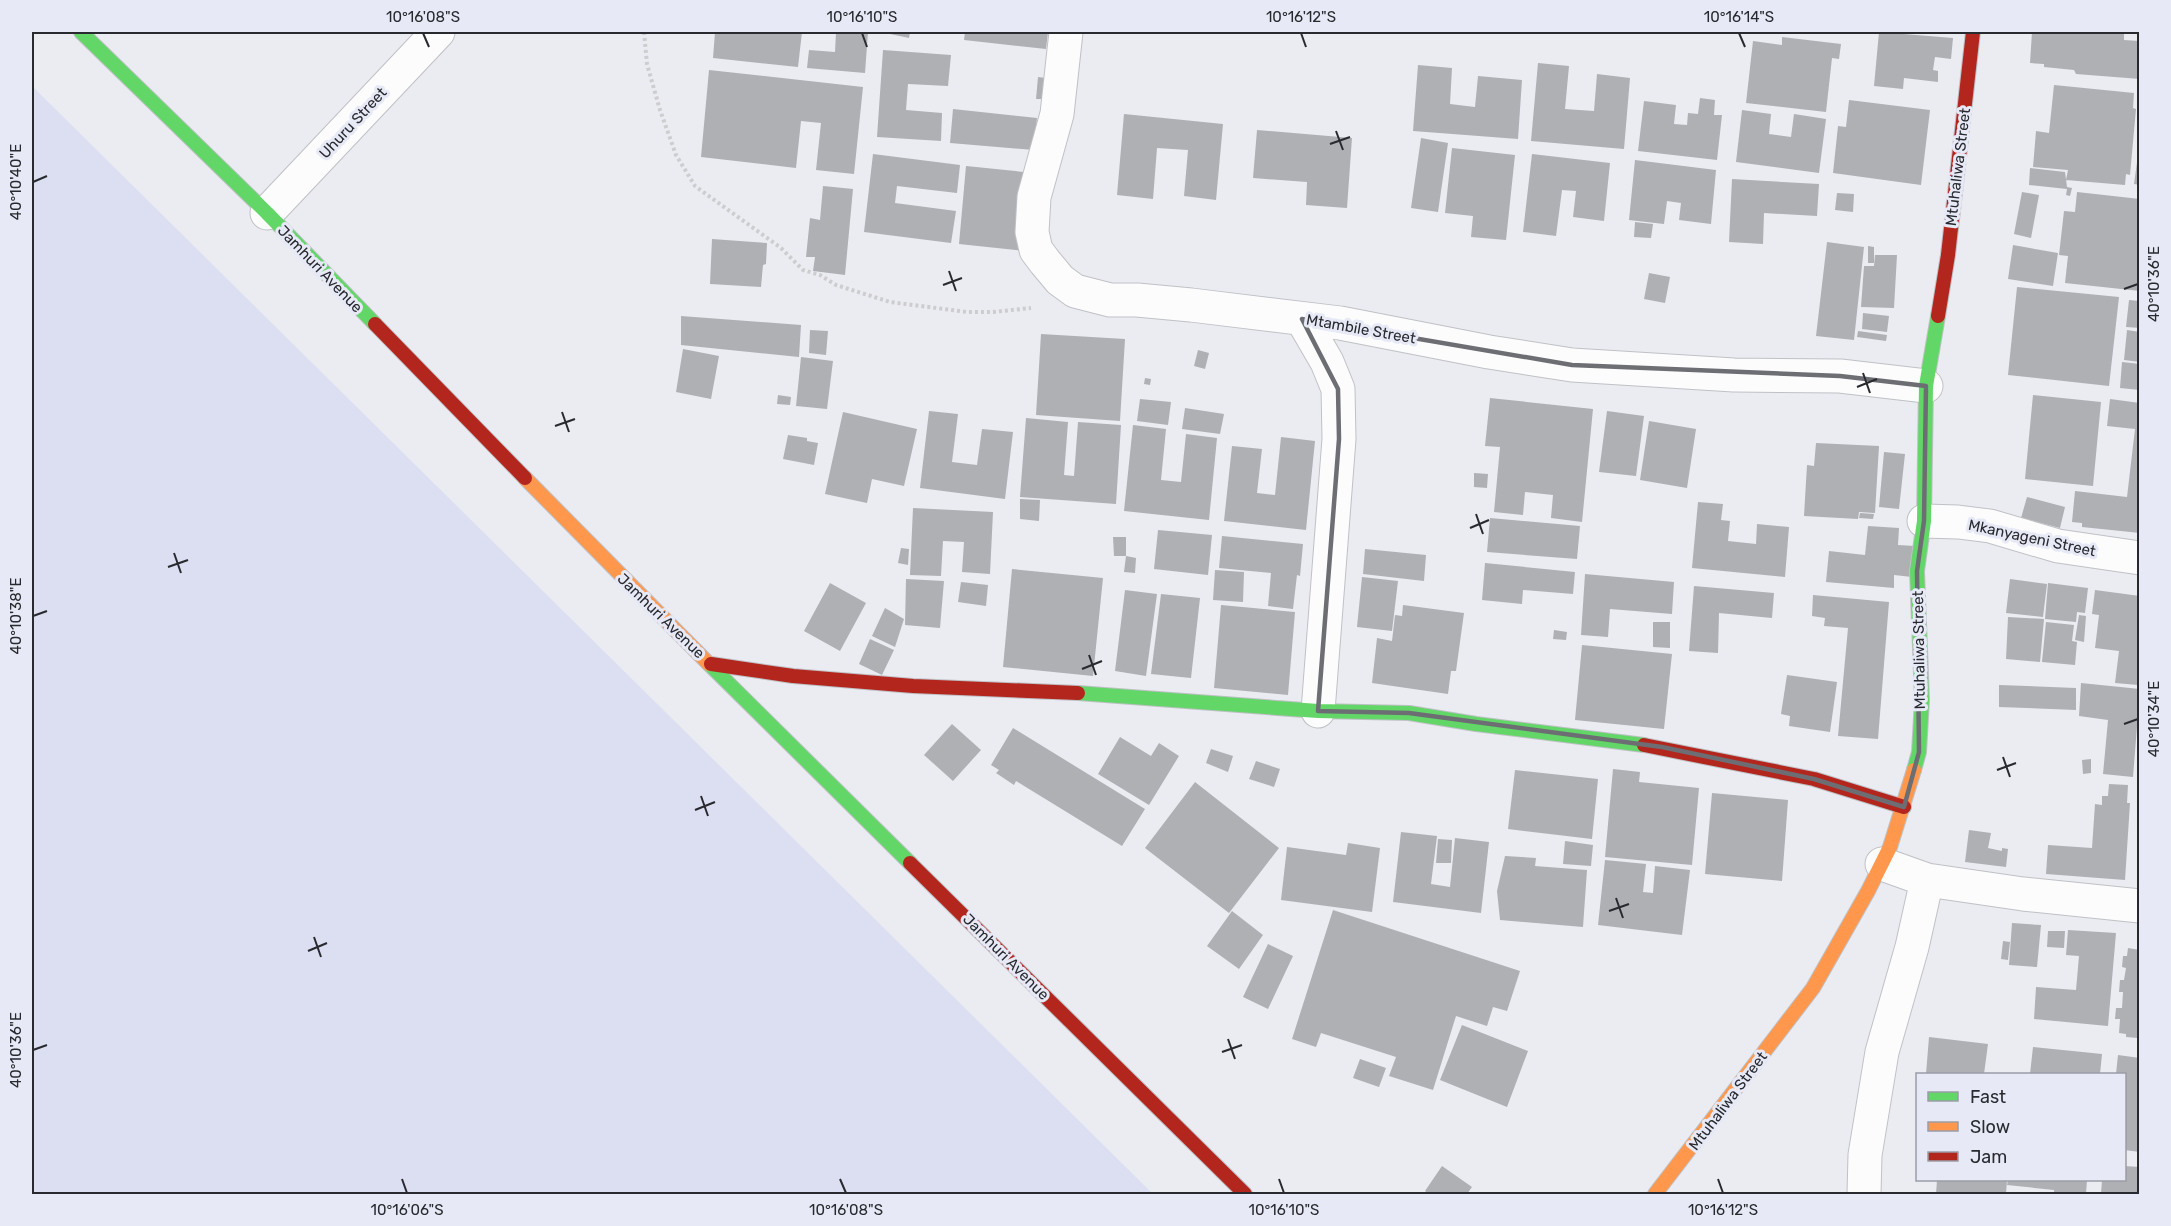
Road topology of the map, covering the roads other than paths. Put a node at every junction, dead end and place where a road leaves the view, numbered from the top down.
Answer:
1 (81, 32) edge
2 (438, 32) edge
3 (1066, 32) edge
4 (1973, 32) edge
5 (267, 213) junction
6 (1302, 318) junction
7 (1926, 386) junction
8 (1924, 521) junction
9 (2139, 558) edge
10 (711, 664) junction
11 (1318, 711) junction
12 (1904, 807) junction
13 (1882, 864) junction
14 (1927, 880) junction
15 (2139, 906) edge
16 (1245, 1194) edge
17 (1655, 1194) edge
18 (1864, 1194) edge

1 - 5 street, Jamhuri Avenue
2 - 5 street, Uhuru Street
3 - 6 street, Mtambile Street
4 - 7 street, Mtuhaliwa Street
5 - 10 street, Jamhuri Avenue
6 - 7 street, Mtambile Street
6 - 11 street
7 - 8 street, Mtuhaliwa Street
8 - 9 street, Mkanyageni Street
8 - 12 street, Mtuhaliwa Street
10 - 11 street
10 - 16 street, Jamhuri Avenue
11 - 12 street
12 - 13 street, Mtuhaliwa Street
13 - 14 street
13 - 17 street, Mtuhaliwa Street
14 - 15 street
14 - 18 street

